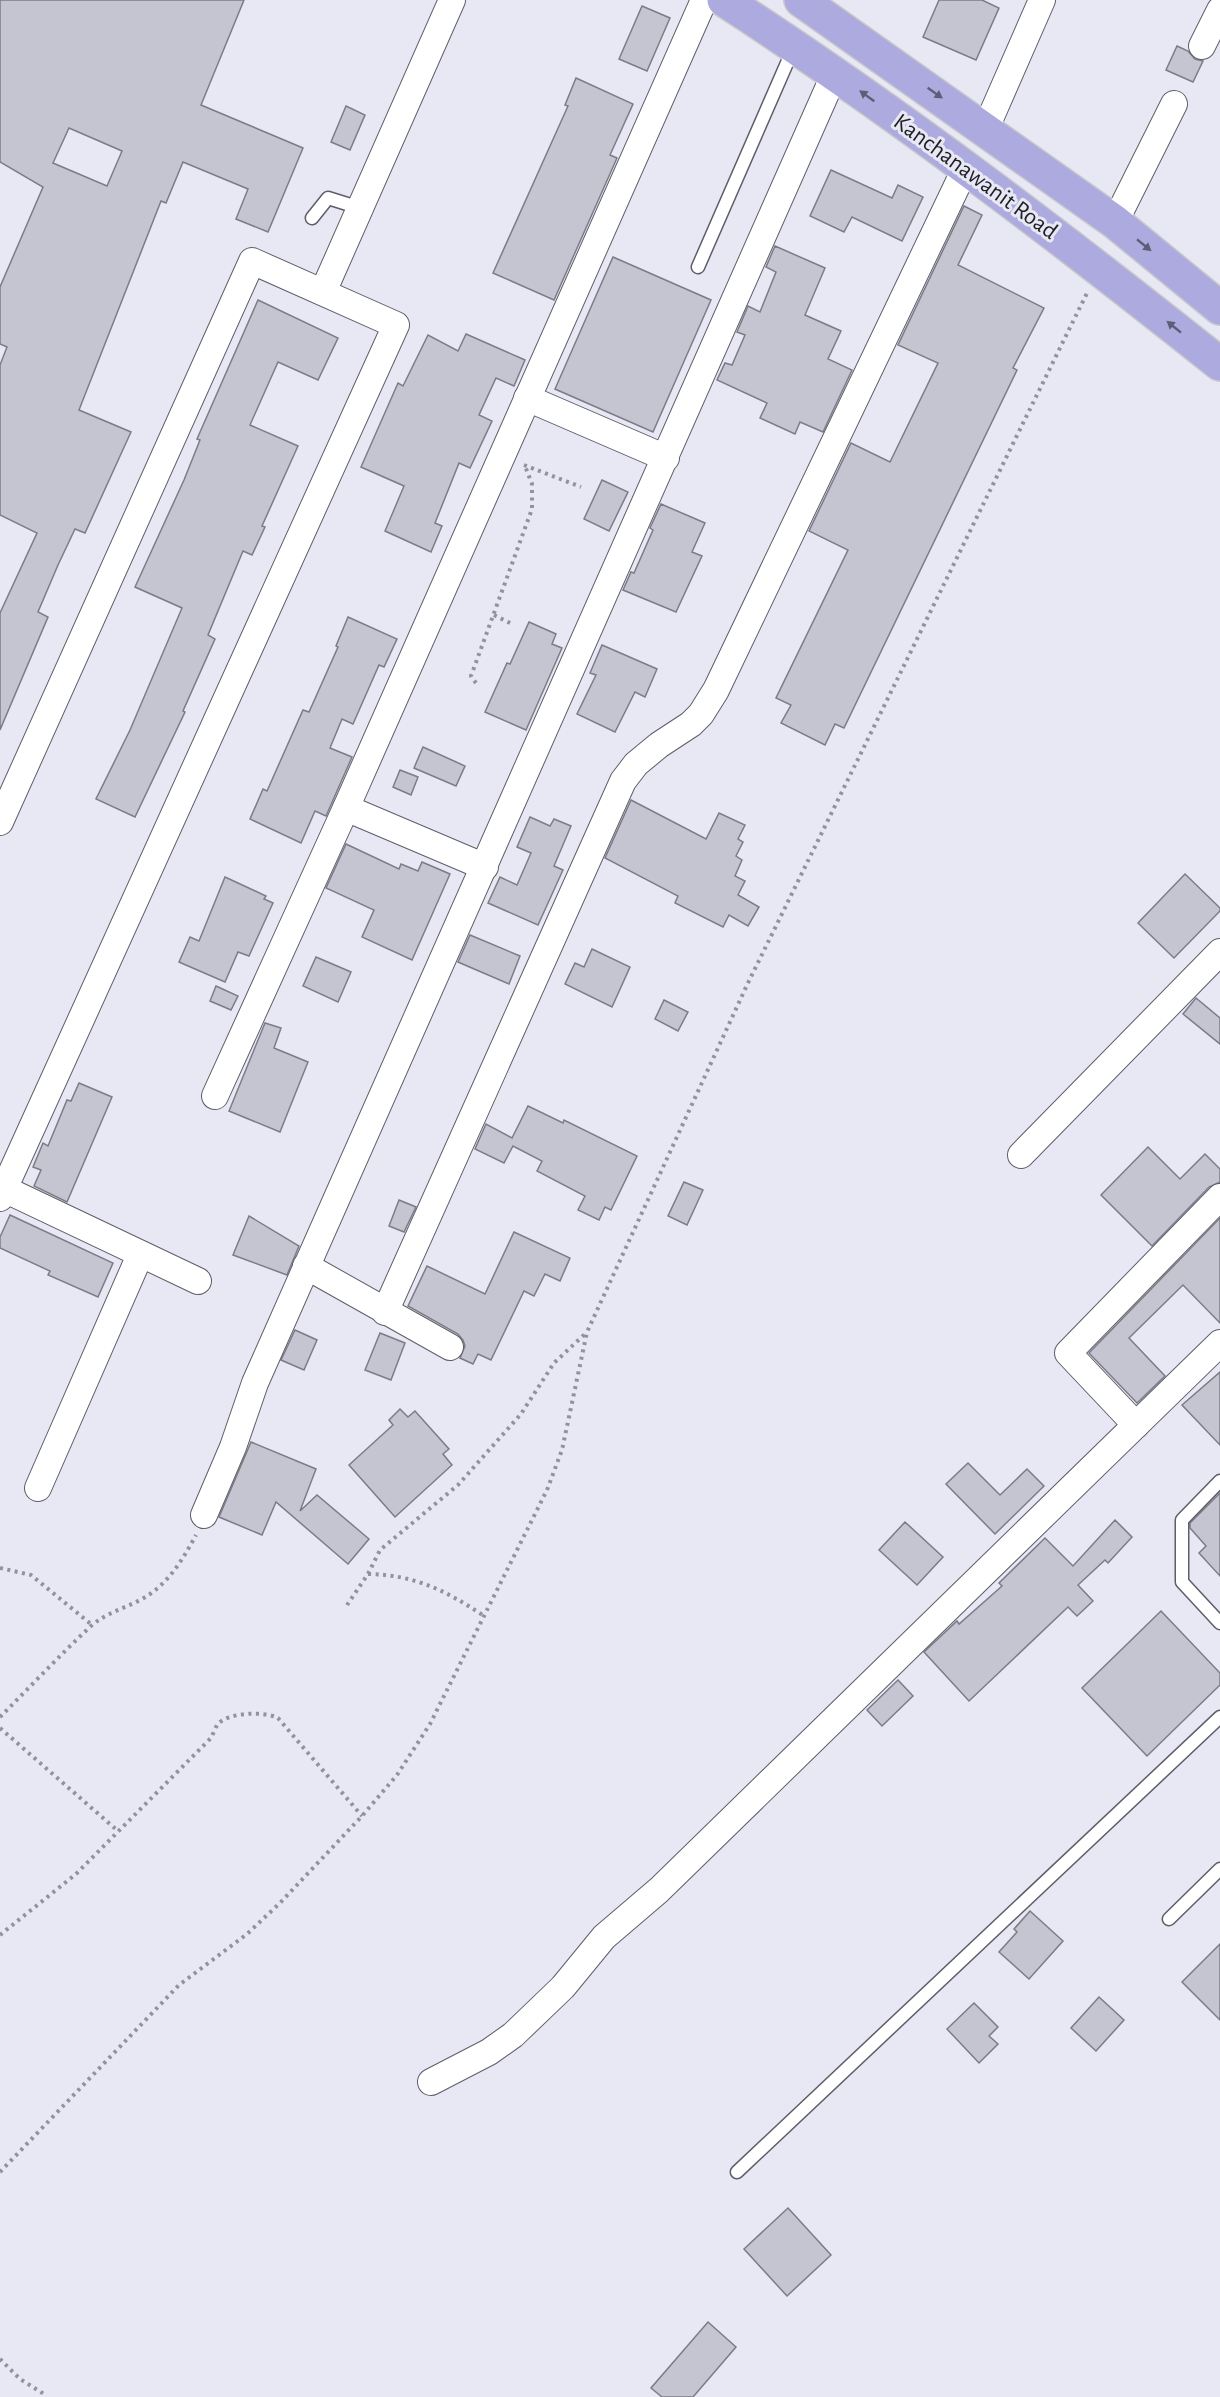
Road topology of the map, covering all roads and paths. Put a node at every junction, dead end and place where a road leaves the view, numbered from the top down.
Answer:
1 (452, 0) edge
2 (704, 0) edge
3 (724, 0) edge
4 (1042, 0) edge
5 (806, 1) edge
6 (1220, 10) edge
7 (795, 46) junction
8 (1202, 46) dead end
9 (835, 73) junction
10 (1174, 104) dead end
11 (986, 128) junction
12 (966, 167) junction
13 (360, 208) junction
14 (312, 218) dead end
15 (1115, 222) junction
16 (698, 267) dead end
17 (1100, 268) junction
18 (323, 292) junction
19 (1220, 308) edge
20 (1220, 364) edge
21 (527, 398) junction
22 (501, 457) junction
23 (666, 458) junction
24 (525, 466) junction
25 (581, 487) dead end
26 (494, 615) junction
27 (514, 625) dead end
28 (476, 683) dead end
29 (346, 808) junction
30 (0, 822) edge
31 (485, 867) junction
32 (1220, 952) edge
33 (215, 1096) dead end
34 (1021, 1155) dead end
35 (1, 1191) edge
36 (1220, 1197) edge
37 (140, 1255) junction
38 (306, 1266) junction
39 (198, 1281) dead end
40 (385, 1312) junction
41 (587, 1332) junction
42 (1220, 1343) edge
43 (450, 1347) dead end
44 (1136, 1425) junction
45 (1220, 1481) edge
46 (38, 1488) dead end
47 (204, 1515) joint
48 (0, 1568) edge
49 (368, 1574) junction
50 (347, 1605) dead end
51 (484, 1616) junction
52 (1220, 1623) edge
53 (93, 1625) junction
54 (0, 1717) edge
55 (1220, 1717) edge
56 (0, 1728) edge
57 (363, 1816) junction
58 (118, 1831) junction
59 (1220, 1869) edge
60 (1169, 1919) dead end
61 (0, 1935) edge
62 (431, 2082) dead end
63 (0, 2172) edge
64 (737, 2172) dead end
65 (0, 2359) edge
66 (45, 2397) edge

1 - 13 street
2 - 21 street
3 - 7 highway, Kanchanawanit Road
4 - 11 street
5 -> 11 highway, Kanchanawanit Road
6 - 8 street
7 - 9 highway, Kanchanawanit Road
7 - 16 lane
12 -> 9 highway, Kanchanawanit Road
9 - 23 street
10 - 15 street
11 - 15 highway, Kanchanawanit Road
12 - 17 highway, Kanchanawanit Road
12 - 40 street
13 - 14 lane
13 - 18 street
15 -> 19 highway, Kanchanawanit Road
20 -> 17 highway, Kanchanawanit Road
17 - 41 path
18 - 30 street
18 - 35 street
21 - 22 street
21 - 23 street
22 - 24 path
22 - 29 street
23 - 31 street
24 - 25 path
24 - 26 path
26 - 27 path
26 - 28 path
29 - 31 street
29 - 33 street
31 - 38 street
32 - 34 street
35 - 37 street
36 - 44 street
37 - 39 street
37 - 46 street
38 - 40 street
38 - 47 street
40 - 43 street
41 - 49 path
41 - 51 path
42 - 44 street
44 - 62 street
45 - 52 lane
47 - 53 path
48 - 53 path
49 - 50 path
49 - 51 path
51 - 57 path
53 - 54 path
55 - 64 lane
56 - 58 path
57 - 58 path
57 - 63 path
58 - 61 path
59 - 60 lane
65 - 66 path

